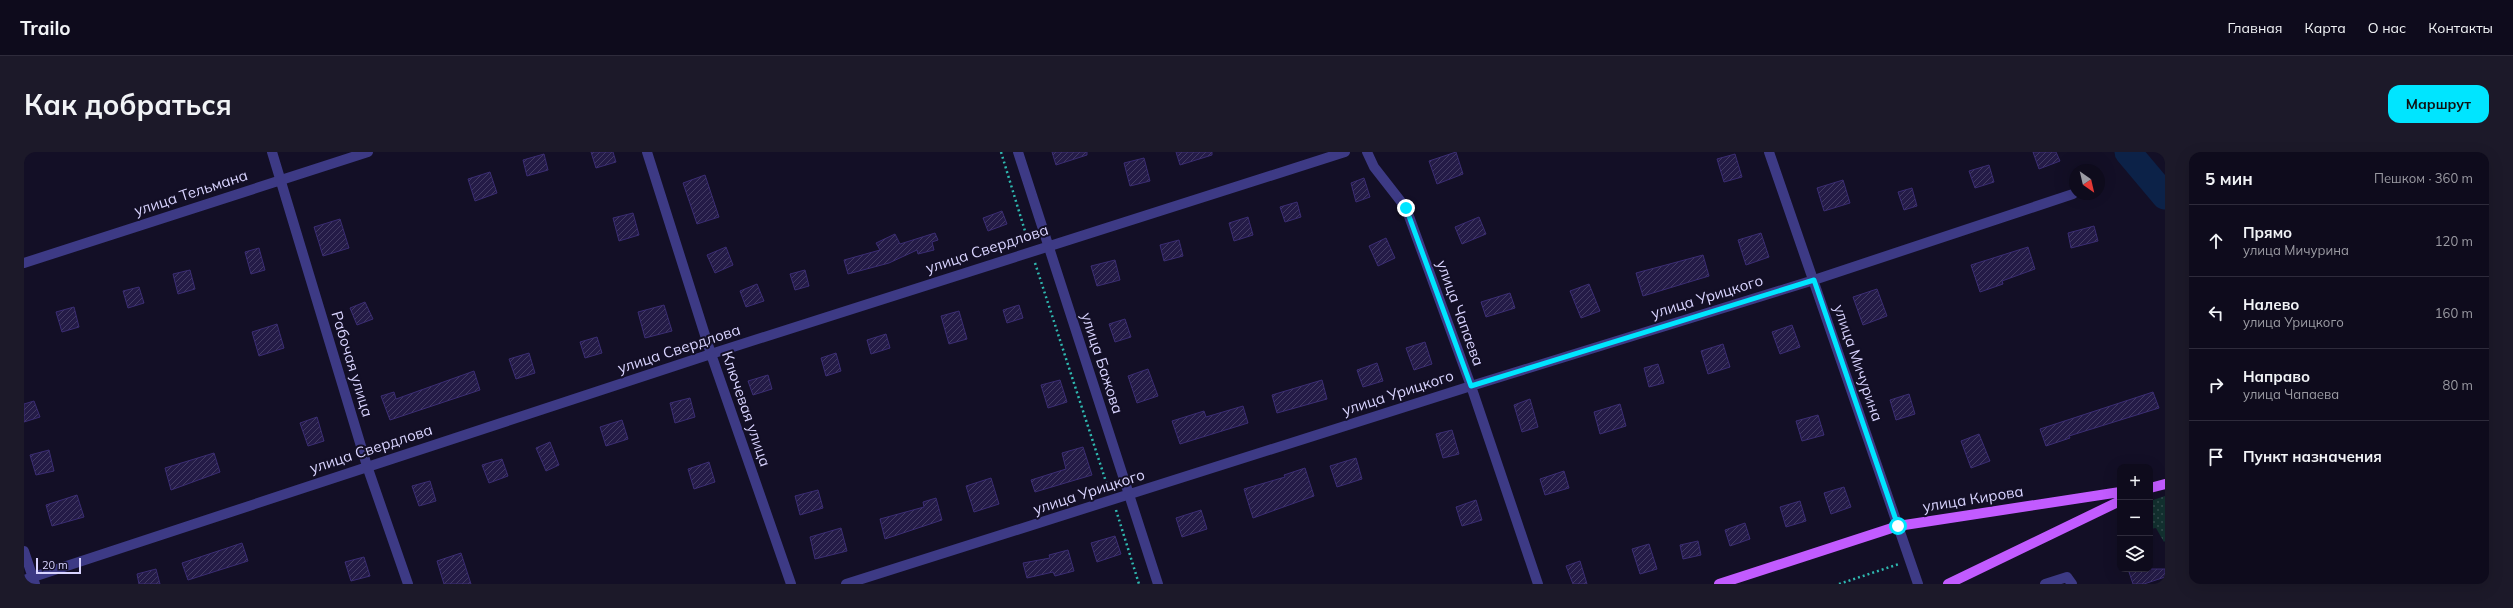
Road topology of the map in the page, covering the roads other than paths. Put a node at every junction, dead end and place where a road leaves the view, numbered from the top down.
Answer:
1 (272, 152) edge
2 (368, 152) edge
3 (647, 152) edge
4 (1018, 152) edge
5 (1345, 152) edge
6 (1367, 152) edge
7 (1769, 152) edge
8 (281, 180) junction
9 (2069, 195) edge
10 (1048, 246) junction
11 (24, 264) edge
12 (1814, 280) junction
13 (711, 354) junction
14 (1471, 386) junction
15 (367, 466) junction
16 (2165, 484) edge
17 (2153, 487) edge
18 (2117, 492) edge
19 (1130, 495) junction
20 (2117, 502) edge
21 (1898, 526) junction
22 (24, 551) edge
23 (30, 580) edge
24 (408, 584) edge
25 (791, 584) edge
26 (846, 584) edge
27 (1158, 584) edge
28 (1538, 584) edge
29 (1719, 584) edge
30 (1918, 584) edge
31 (1948, 584) edge
32 (2045, 584) edge
33 (2072, 584) edge

1 - 8 street, Рабочая улица
2 - 8 street, улица Тельмана
3 - 13 street, Ключевая улица
4 - 10 street, улица Бажова
5 - 10 street, улица Свердлова
6 - 14 street, улица Чапаева
7 - 12 street, улица Мичурина
8 - 11 street, улица Тельмана
8 - 15 street, Рабочая улица
9 - 12 street, улица Урицкого
10 - 13 street, улица Свердлова
10 - 19 street, улица Бажова
12 - 14 street, улица Урицкого
12 - 21 street, улица Мичурина
13 - 15 street, улица Свердлова
13 - 25 street, Ключевая улица
14 - 19 street, улица Урицкого
14 - 28 street, улица Чапаева
15 - 23 street, улица Свердлова
15 - 24 street, Рабочая улица
16 - 17 main road
18 - 21 main road, улица Кирова
19 - 26 street, улица Урицкого
19 - 27 street, улица Бажова
20 - 31 main road
21 - 29 main road, улица Кирова
21 - 30 street, улица Мичурина
22 - 23 street
32 - 33 street

